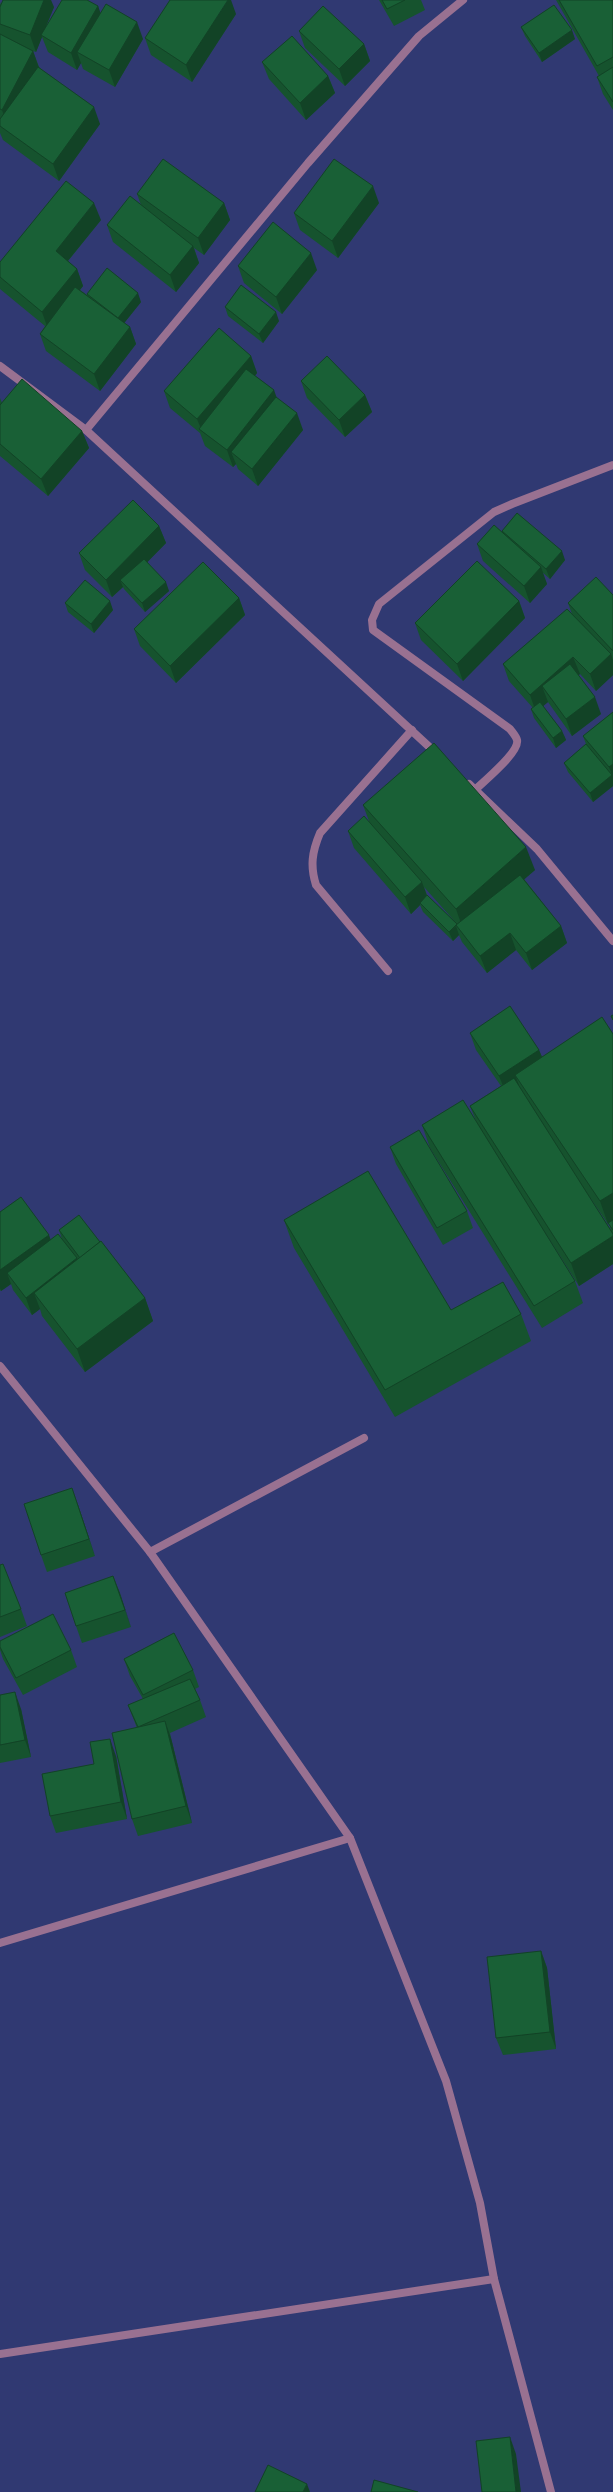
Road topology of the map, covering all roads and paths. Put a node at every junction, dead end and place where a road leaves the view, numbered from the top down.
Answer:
1 (463, 0) edge
2 (0, 366) edge
3 (86, 430) junction
4 (613, 465) edge
5 (412, 730) junction
6 (446, 762) edge
7 (464, 779) edge
8 (475, 790) junction
9 (613, 941) edge
10 (388, 971) dead end
11 (0, 1366) edge
12 (364, 1438) dead end
13 (150, 1552) junction
14 (350, 1838) junction
15 (0, 1943) edge
16 (494, 2279) junction
17 (0, 2354) edge
18 (551, 2492) edge

1 - 3 street
2 - 3 street
3 - 5 street
4 - 8 street
5 - 6 street
5 - 10 street
7 - 8 street
8 - 9 street
11 - 13 street
12 - 13 street
13 - 14 street
14 - 15 street
14 - 16 street
16 - 17 street
16 - 18 street

